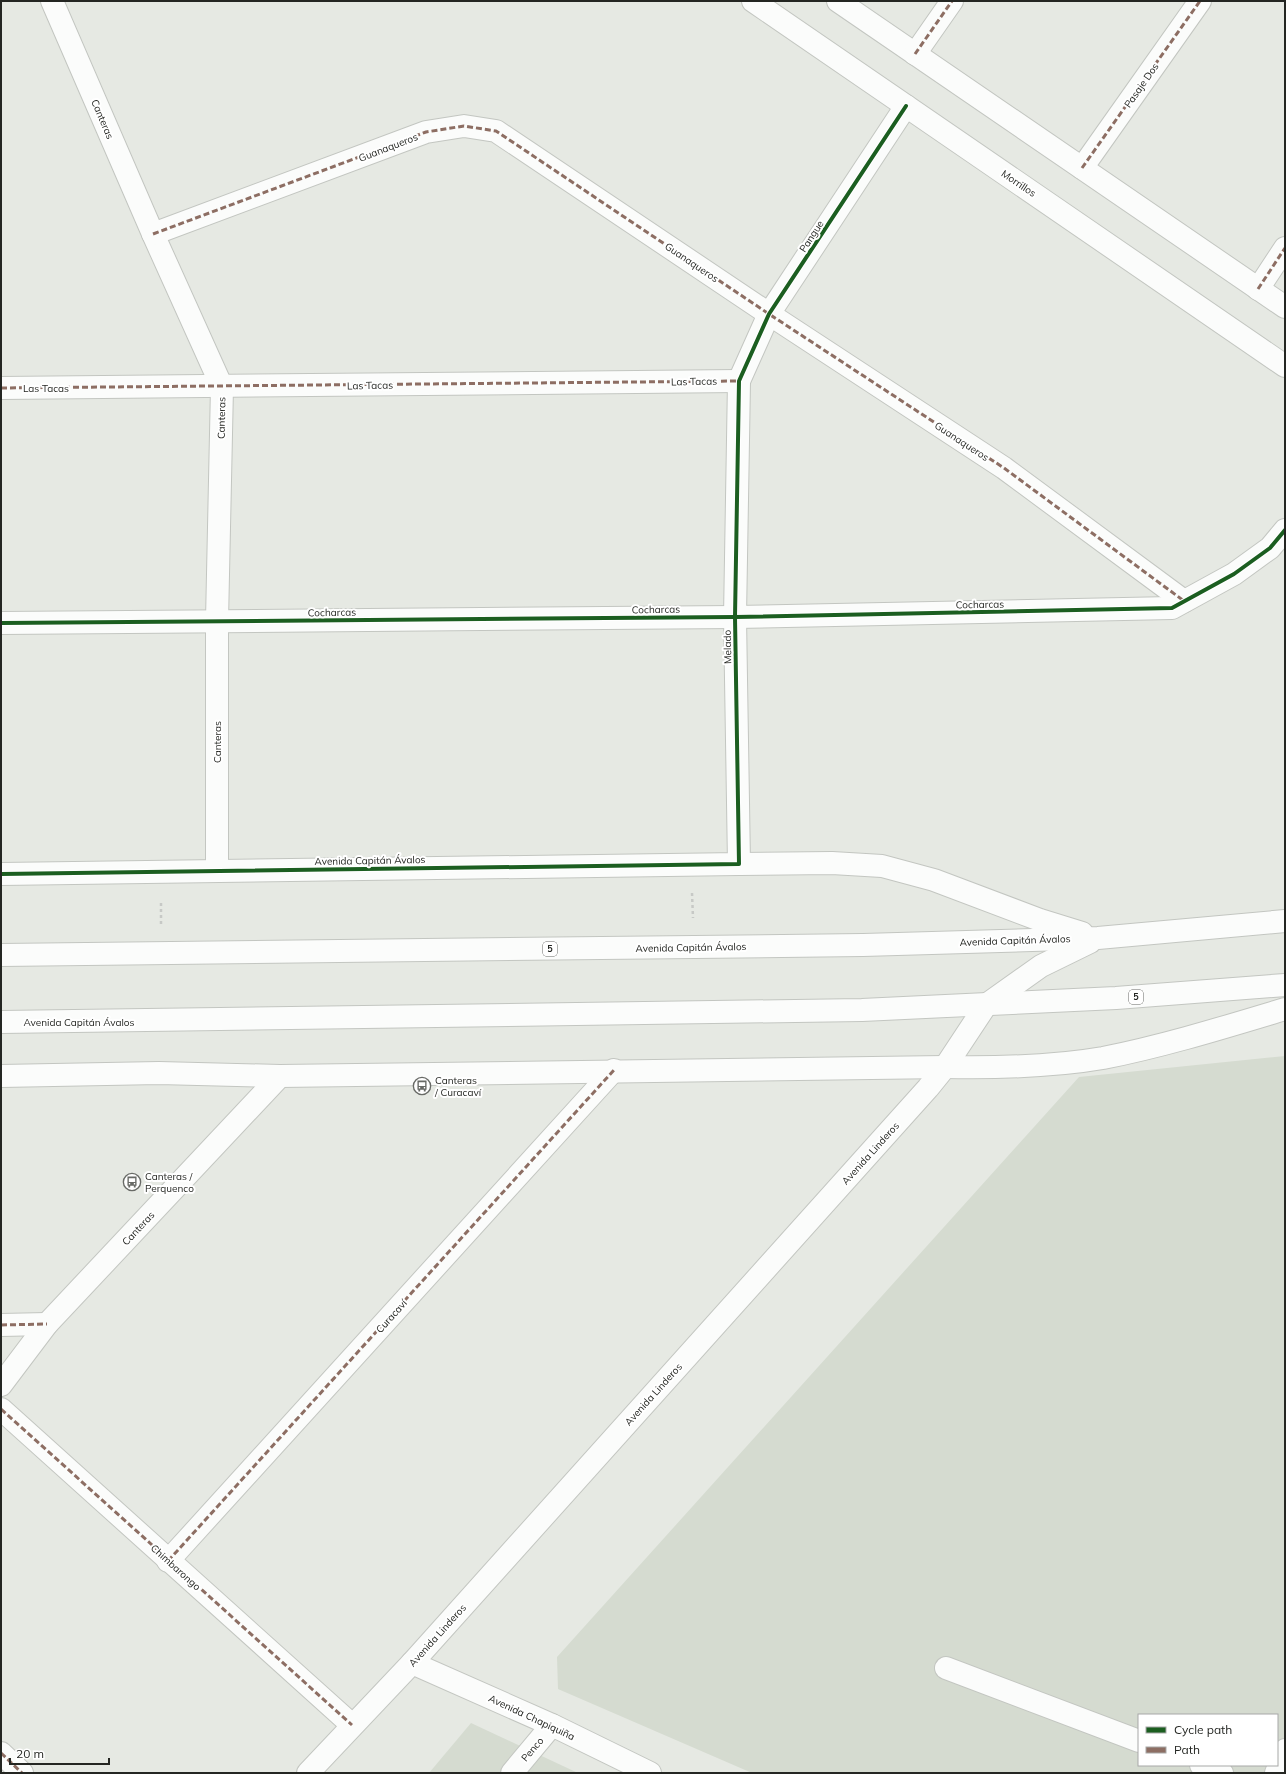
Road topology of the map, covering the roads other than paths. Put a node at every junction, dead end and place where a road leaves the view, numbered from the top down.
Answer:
1 (52, 1) edge
2 (753, 1) edge
3 (838, 1) edge
4 (952, 1) edge
5 (1200, 1) edge
6 (915, 54) junction
7 (906, 106) junction
8 (1082, 168) junction
9 (153, 234) junction
10 (1285, 248) edge
11 (1258, 289) junction
12 (1285, 308) edge
13 (769, 314) junction
14 (1285, 366) edge
15 (739, 381) junction
16 (222, 387) junction
17 (1, 388) edge
18 (1285, 530) edge
19 (1184, 601) junction
20 (735, 617) junction
21 (217, 621) junction
22 (1, 623) edge
23 (739, 864) junction
24 (217, 870) junction
25 (1, 874) edge
26 (1285, 921) edge
27 (1098, 938) junction
28 (1, 955) edge
29 (1285, 985) edge
30 (986, 1005) junction
31 (1285, 1010) edge
32 (1, 1022) edge
33 (945, 1067) junction
34 (614, 1070) junction
35 (1, 1076) edge
36 (280, 1076) junction
37 (48, 1324) junction
38 (1, 1325) edge
39 (1, 1385) edge
40 (1, 1409) edge
41 (168, 1561) junction
42 (412, 1663) junction
43 (946, 1668) dead end
44 (352, 1725) junction
45 (552, 1725) junction
46 (1138, 1741) edge
47 (1285, 1750) edge
48 (1, 1753) edge
49 (1204, 1766) edge
50 (22, 1773) edge
51 (308, 1773) edge
52 (512, 1773) edge
53 (650, 1773) edge
54 (1222, 1773) edge
55 (1276, 1773) edge

1 - 9 main road, Canteras
2 - 7 main road, Morrillos
3 - 6 main road
4 - 6 main road
5 - 8 main road, Pasaje Dos
6 - 8 main road
7 - 13 main road, Pangue
7 - 14 main road, Morrillos
8 - 11 main road
9 - 13 main road, Guanaqueros
9 - 16 main road, Canteras
10 - 11 main road
11 - 12 main road
13 - 15 main road, Pangue
13 - 19 main road, Guanaqueros
15 - 16 main road, Las Tacas
15 - 20 main road, Melado
16 - 17 main road, Las Tacas
16 - 21 main road, Canteras
18 - 19 main road, Cocharcas
19 - 20 main road, Cocharcas
20 - 21 main road, Cocharcas
20 - 23 main road, Melado
21 - 22 main road, Cocharcas
21 - 24 main road, Canteras
23 - 24 main road, Avenida Capitán Ávalos
23 - 27 main road, Avenida Capitán Ávalos
24 - 25 main road, Avenida Capitán Ávalos
26 - 27 main road, Avenida Capitán Ávalos / 5
27 - 28 main road, Avenida Capitán Ávalos / 5
27 - 30 main road
29 - 30 main road, Avenida Capitán Ávalos / 5
30 - 32 main road, Avenida Capitán Ávalos / 5
30 - 33 main road, Avenida Linderos
31 - 33 main road
33 - 34 main road
33 - 42 main road, Avenida Linderos
34 - 36 main road
34 - 41 main road, Curacaví
35 - 36 main road
36 - 37 main road, Canteras
37 - 38 main road
37 - 39 main road, Canteras
40 - 41 main road, Chimbarongo
41 - 44 main road, Chimbarongo
42 - 44 main road, Avenida Linderos
42 - 45 main road, Avenida Chapiquiña
43 - 46 main road
44 - 51 main road, Avenida Linderos
45 - 52 main road, Penco
45 - 53 main road, Avenida Chapiquiña
47 - 55 main road
48 - 50 main road
49 - 54 main road

